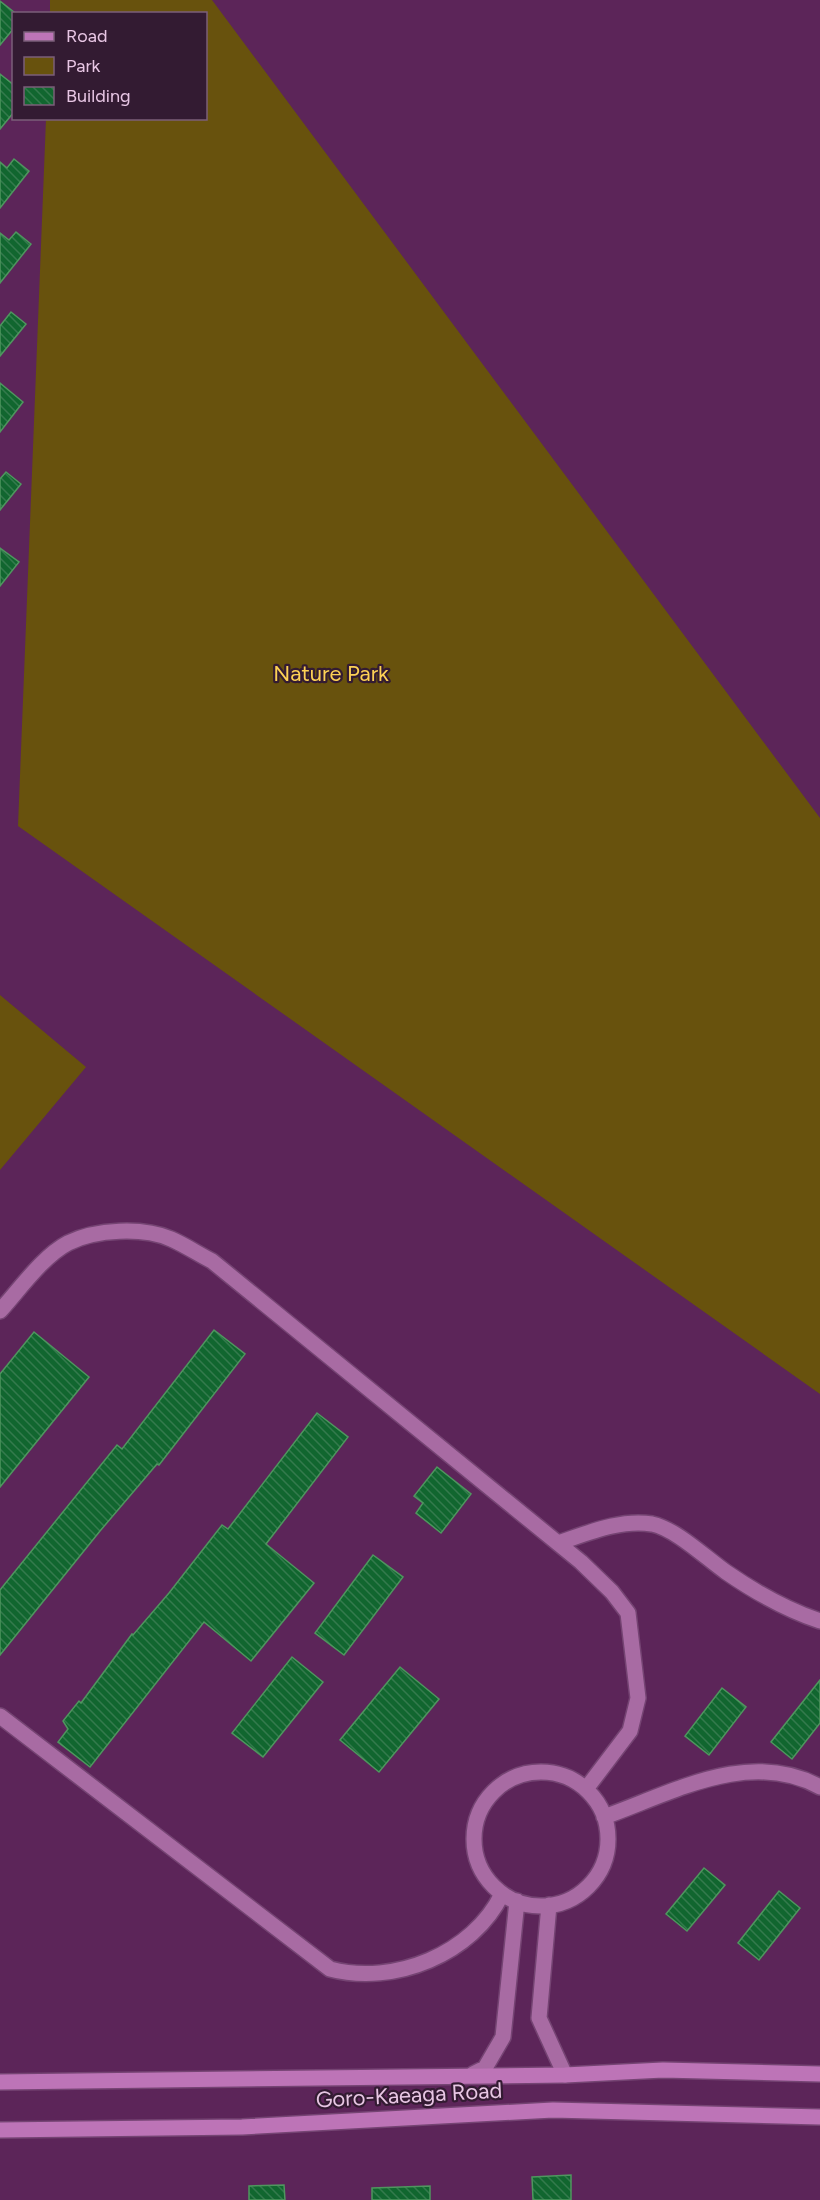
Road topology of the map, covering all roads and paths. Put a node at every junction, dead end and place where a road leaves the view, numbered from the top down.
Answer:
1 (0, 1311) edge
2 (558, 1543) junction
3 (820, 1621) edge
4 (0, 1716) edge
5 (820, 1787) edge
6 (586, 1790) junction
7 (604, 1817) junction
8 (502, 1893) junction
9 (517, 1901) junction
10 (549, 1905) junction
11 (473, 2074) junction
12 (565, 2074) junction
13 (820, 2074) edge
14 (0, 2082) edge
15 (820, 2117) edge
16 (0, 2130) edge

1 - 2 street
2 - 3 street
2 - 6 street
4 - 8 street
5 - 7 street
6 - 7 street
6 - 8 street
7 - 10 street
8 - 9 street
9 - 10 street
9 - 11 street
10 - 12 street
11 - 12 main road, Goro-Kaeaga Road
11 - 14 main road, Goro-Kaeaga Road
12 - 13 main road, Goro-Kaeaga Road
15 - 16 main road, Goro-Kaeaga Road

